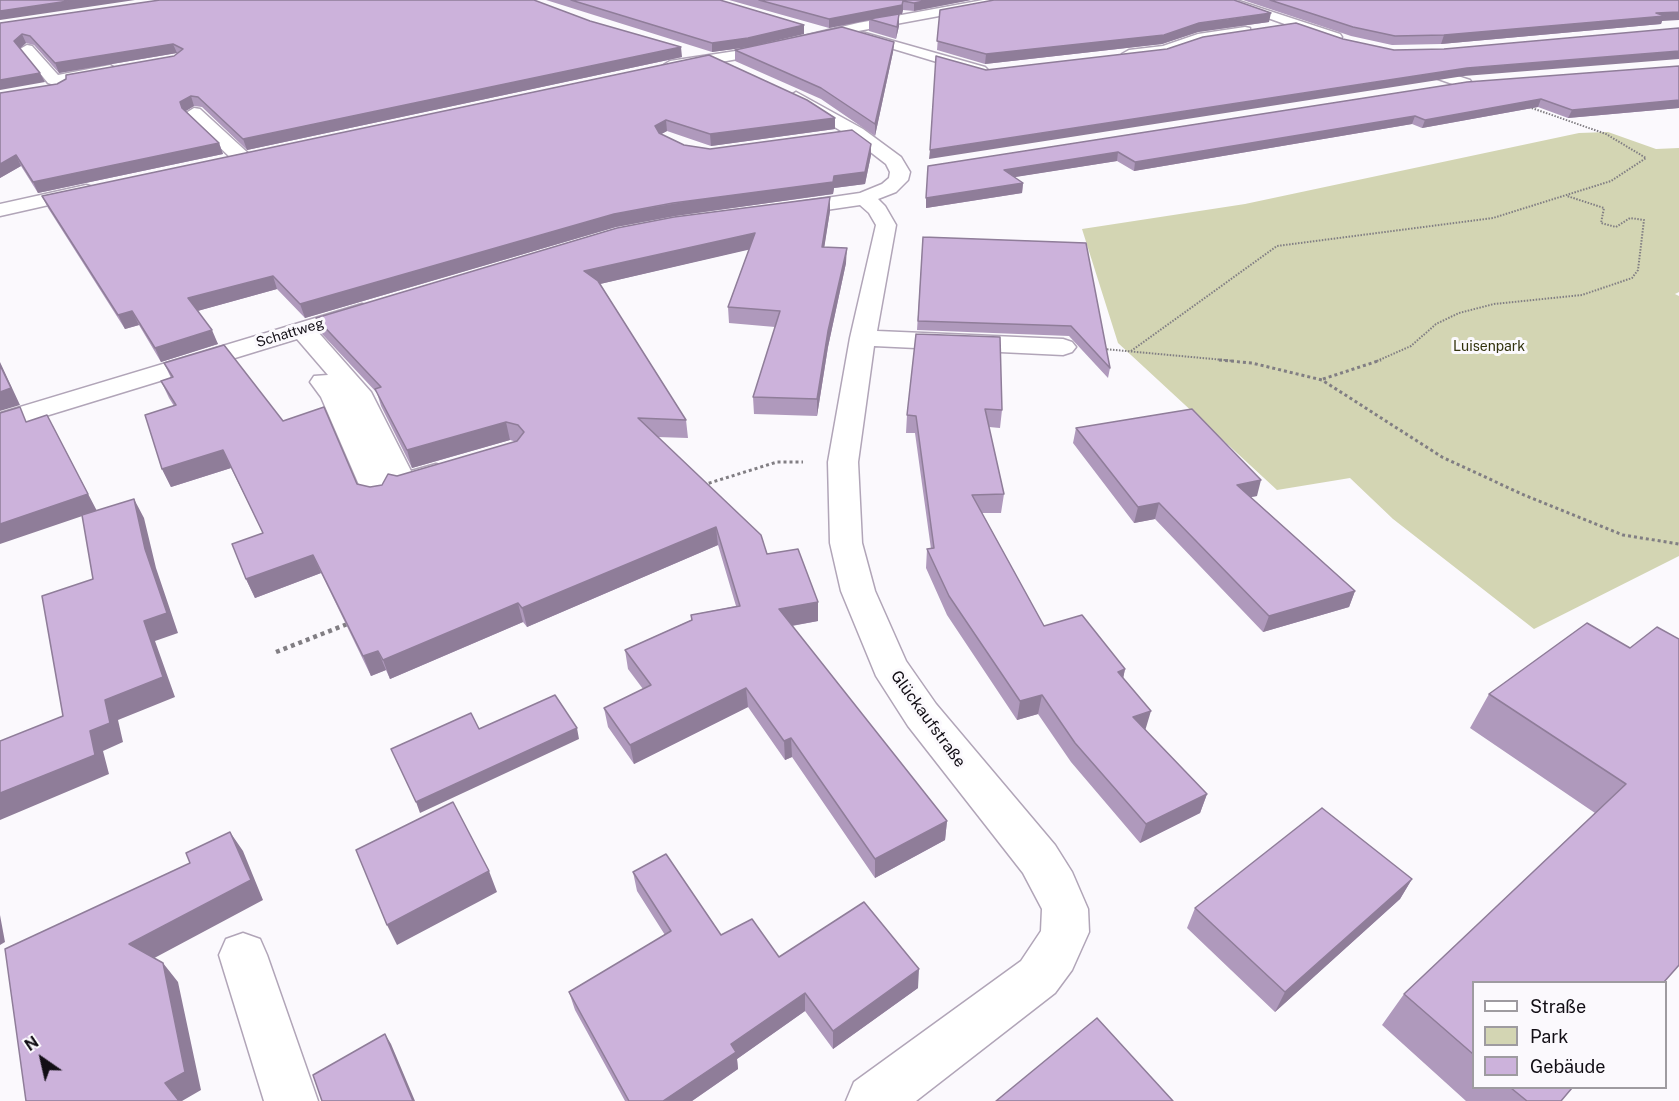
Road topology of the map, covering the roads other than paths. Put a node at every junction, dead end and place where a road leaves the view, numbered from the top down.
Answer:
1 (1004, 0) edge
2 (1223, 0) edge
3 (1296, 24) junction
4 (797, 25) edge
5 (837, 32) junction
6 (1346, 41) edge
7 (27, 49) edge
8 (676, 49) edge
9 (1403, 51) edge
10 (1109, 57) edge
11 (710, 58) junction
12 (121, 69) edge
13 (652, 70) edge
14 (996, 70) edge
15 (744, 72) edge
16 (54, 80) junction
17 (1485, 82) edge
18 (1464, 83) junction
19 (1428, 89) edge
20 (41, 90) edge
21 (783, 90) edge
22 (194, 113) edge
23 (857, 133) junction
24 (826, 137) edge
25 (219, 163) edge
26 (104, 188) edge
27 (864, 198) junction
28 (0, 210) edge
29 (757, 214) edge
30 (387, 304) edge
31 (294, 332) junction
32 (863, 338) junction
33 (1063, 347) dead end
34 (0, 422) edge
35 (457, 467) edge
36 (377, 494) edge
37 (243, 955) dead end
38 (291, 1101) edge
39 (873, 1101) edge

1 - 5 street
2 - 3 street
3 - 6 street
3 - 10 street
4 - 5 street
5 - 11 street
5 - 14 street
7 - 16 street
8 - 11 street
9 - 18 street
11 - 13 street
11 - 15 street
12 - 16 street
16 - 20 street
17 - 18 street
18 - 19 street
21 - 23 street
22 - 25 street
23 - 24 street
23 - 27 street
26 - 28 street
27 - 29 street
27 - 32 street, Glückaufstraße
30 - 31 street, Schattweg
31 - 34 street, Schattweg
31 - 35 street
31 - 36 street
32 - 33 street
32 - 39 street, Glückaufstraße
37 - 38 street

